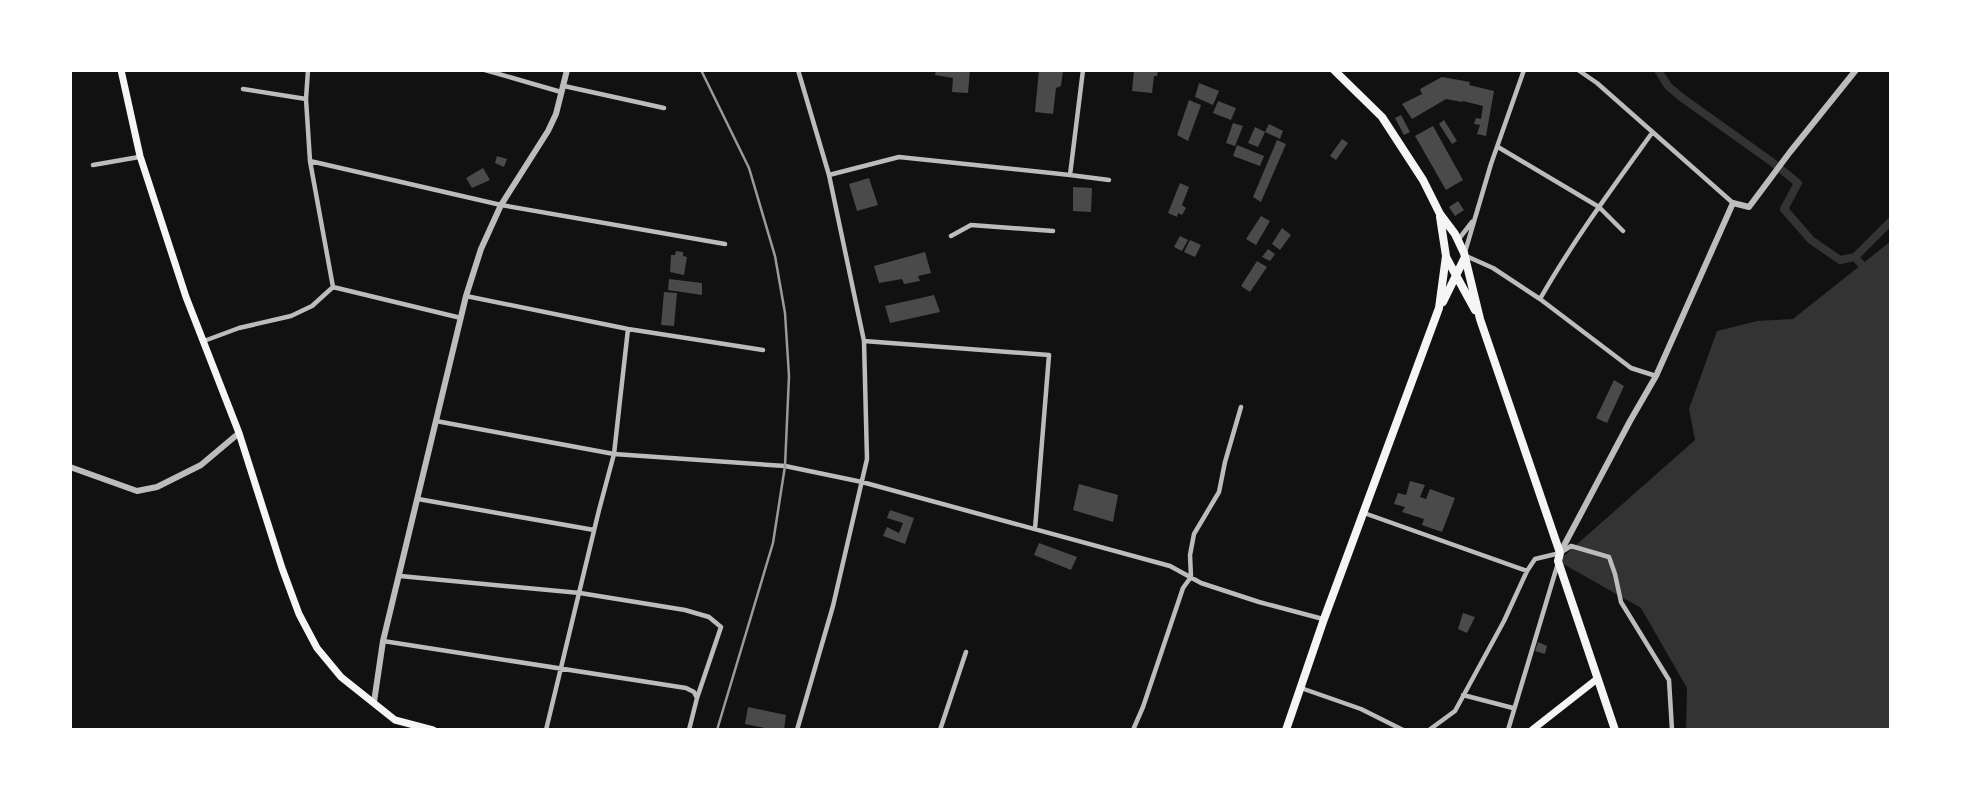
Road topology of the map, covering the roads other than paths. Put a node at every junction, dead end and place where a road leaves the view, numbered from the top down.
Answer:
1 (121, 70) edge
2 (308, 70) edge
3 (485, 70) edge
4 (567, 70) edge
5 (798, 70) edge
6 (1083, 70) edge
7 (1334, 70) edge
8 (1524, 70) edge
9 (1578, 70) edge
10 (1856, 70) edge
11 (243, 89) dead end
12 (563, 89) junction
13 (306, 99) junction
14 (664, 108) dead end
15 (1652, 133) junction
16 (1498, 147) junction
17 (140, 156) junction
18 (310, 161) junction
19 (93, 165) dead end
20 (829, 175) junction
21 (1070, 175) junction
22 (1109, 180) dead end
23 (1733, 203) junction
24 (501, 205) junction
25 (1599, 207) junction
26 (1440, 214) junction
27 (1474, 219) junction
28 (1053, 231) dead end
29 (1623, 231) dead end
30 (951, 236) dead end
31 (1458, 240) junction
32 (725, 244) dead end
33 (1465, 255) junction
34 (1446, 256) junction
35 (1456, 276) junction
36 (333, 286) junction
37 (1466, 295) junction
38 (466, 296) junction
39 (1445, 298) junction
40 (1541, 299) junction
41 (1439, 308) junction
42 (462, 318) junction
43 (1480, 319) junction
44 (628, 329) junction
45 (203, 341) junction
46 (864, 341) junction
47 (763, 350) dead end
48 (1656, 376) junction
49 (1241, 407) dead end
50 (436, 421) junction
51 (239, 433) junction
52 (614, 454) junction
53 (70, 467) edge
54 (862, 482) junction
55 (418, 499) junction
56 (1364, 513) junction
57 (1035, 529) junction
58 (594, 530) junction
59 (1559, 557) junction
60 (1527, 571) junction
61 (400, 576) junction
62 (1191, 577) junction
63 (580, 593) junction
64 (1324, 619) junction
65 (383, 641) junction
66 (965, 652) dead end
67 (562, 668) junction
68 (1597, 679) junction
69 (1301, 688) junction
70 (1463, 695) junction
71 (698, 698) junction
72 (373, 702) junction
73 (1513, 708) junction
74 (1391, 725) junction
75 (401, 727) edge
76 (433, 730) edge
77 (546, 730) edge
78 (689, 730) edge
79 (797, 730) edge
80 (940, 730) edge
81 (1133, 730) edge
82 (1286, 730) edge
83 (1386, 730) edge
84 (1403, 730) edge
85 (1429, 730) edge
86 (1508, 730) edge
87 (1532, 730) edge
88 (1615, 730) edge
89 (1672, 730) edge

1 - 17 main road
2 - 13 street
3 - 12 street
4 - 12 street
5 - 20 street
6 - 21 street
7 - 26 highway
8 - 16 street
9 - 15 street
10 - 23 street
11 - 13 street
12 - 14 street
12 - 24 street
13 - 18 street
15 - 23 street
15 - 25 street
16 - 25 street
16 - 27 street
17 - 19 street
17 - 45 main road
18 - 24 street
18 - 36 street
20 - 21 street
20 - 46 street
21 - 22 street
23 - 48 street
24 - 32 street
24 - 38 street
25 - 29 street
25 - 40 street
26 - 31 highway
26 - 34 highway
27 - 31 street
27 - 33 street
28 - 30 street
31 - 33 highway
31 - 34 highway
33 - 35 highway
33 - 40 street
33 - 43 highway
34 - 35 highway
34 - 41 highway
35 - 37 highway
35 - 39 highway
36 - 42 street
36 - 45 street
37 - 39 highway
37 - 43 highway
38 - 42 street
38 - 44 street
39 - 41 highway
40 - 48 street
41 - 56 highway
42 - 50 street
43 - 59 highway
44 - 47 street
44 - 52 street
45 - 51 main road
46 - 54 street
46 - 57 street
48 - 59 street
49 - 62 street
50 - 52 street
50 - 55 street
51 - 53 street
51 - 72 main road
52 - 54 street
52 - 58 street
54 - 57 street
54 - 79 street
55 - 58 street
55 - 61 street
56 - 60 street
56 - 64 highway
57 - 62 street
58 - 63 street
59 - 60 street
59 - 68 highway
59 - 73 street
59 - 89 street
60 - 70 street
61 - 63 street
61 - 65 street
62 - 64 street
62 - 81 street
63 - 67 street
63 - 71 street
64 - 69 highway
65 - 67 street
65 - 72 street
66 - 80 street
67 - 71 street
67 - 77 street
68 - 87 main road
68 - 88 highway
69 - 74 street
69 - 82 highway
70 - 73 street
70 - 85 street
71 - 78 street
72 - 75 main road
73 - 86 street
74 - 83 street
74 - 84 street
75 - 76 main road

